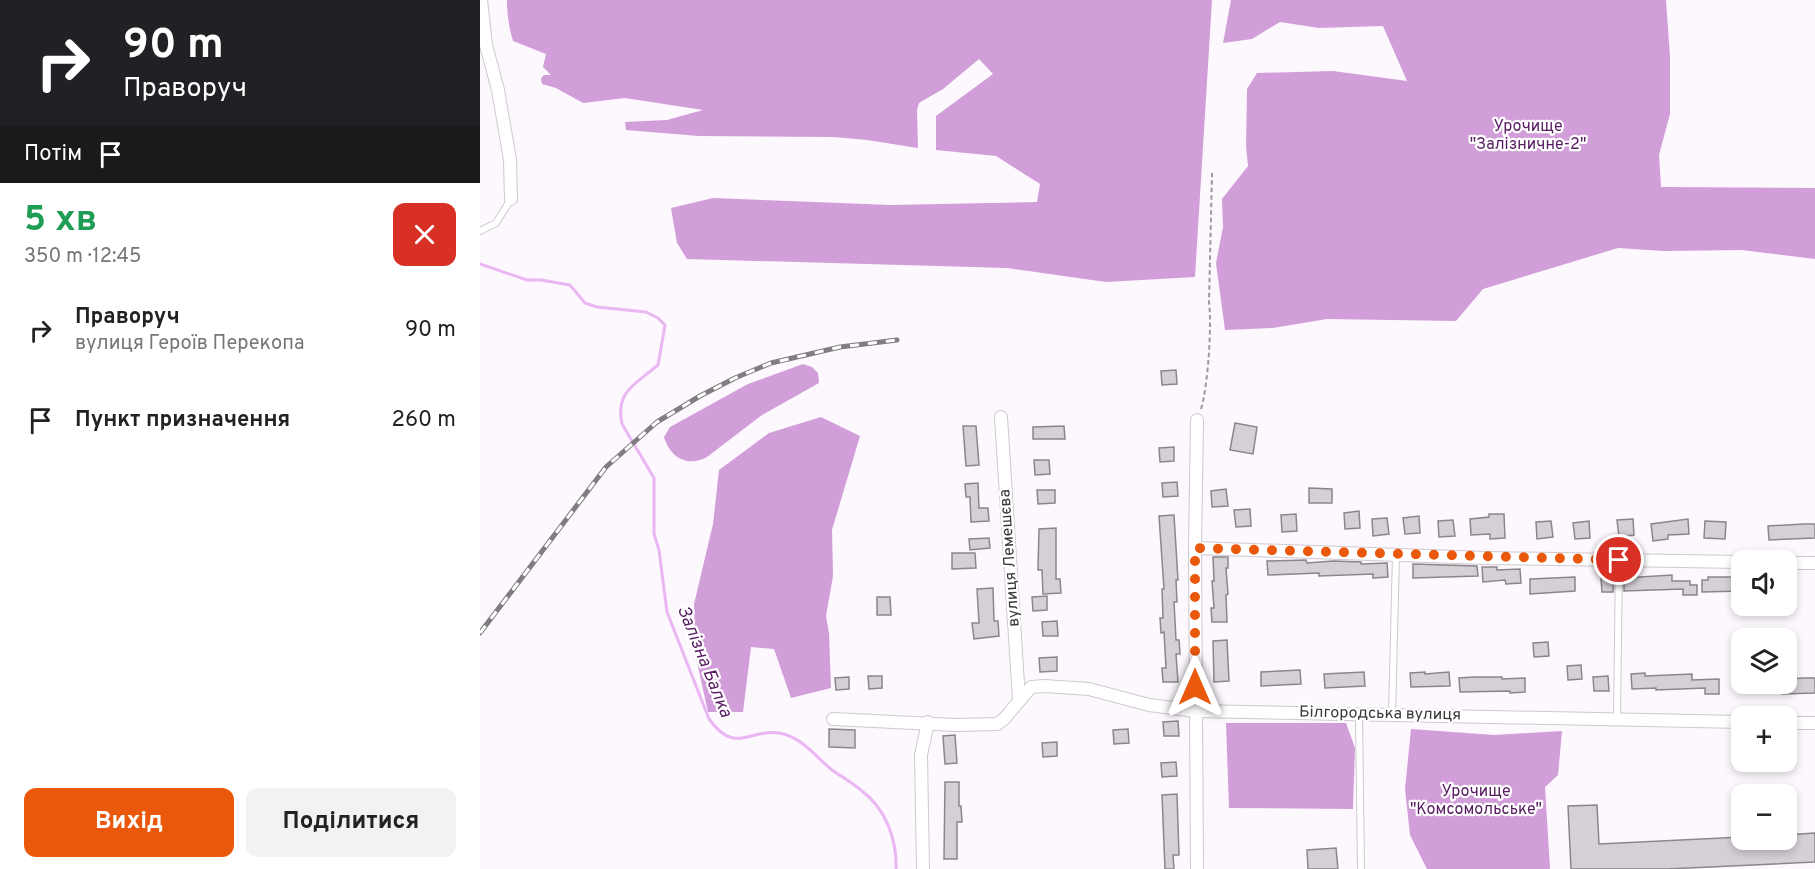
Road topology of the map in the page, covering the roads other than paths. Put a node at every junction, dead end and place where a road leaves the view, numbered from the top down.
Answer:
1 (481, 0) edge
2 (511, 199) joint
3 (480, 231) edge
4 (1001, 417) dead end
5 (1197, 420) road end
6 (1195, 548) junction
7 (1396, 555) junction
8 (1619, 560) junction
9 (1731, 562) edge
10 (1797, 563) edge
11 (1815, 564) edge
12 (1022, 697) junction
13 (1195, 711) junction
14 (1359, 714) junction
15 (1392, 715) junction
16 (833, 719) dead end
17 (1617, 719) junction
18 (1731, 722) edge
19 (928, 723) junction
20 (1797, 723) edge
21 (1815, 723) edge
22 (923, 869) edge
23 (1197, 869) edge
24 (1361, 869) edge

1 - 2 street
2 - 3 lane
4 - 12 street, вулиця Лемешєва
5 - 6 street
6 - 7 street
6 - 13 street
7 - 8 street
7 - 15 lane
8 - 9 street
8 - 17 lane
10 - 11 street
12 - 13 street, Білгородська вулиця
12 - 19 street
13 - 14 street, Білгородська вулиця
13 - 23 street
14 - 15 street, Білгородська вулиця
14 - 24 lane
15 - 17 street, Білгородська вулиця
16 - 19 street
17 - 18 street, Білгородська вулиця
19 - 22 street
20 - 21 street

